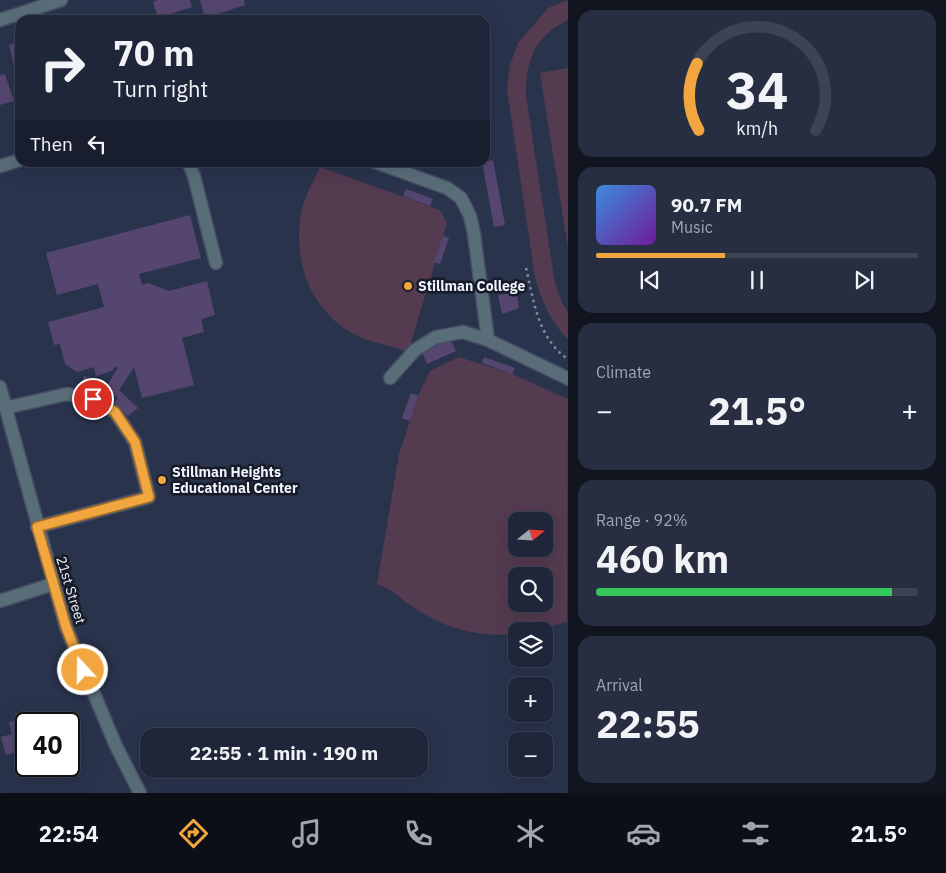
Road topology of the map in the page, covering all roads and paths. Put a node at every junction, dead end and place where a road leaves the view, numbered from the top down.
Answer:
1 (61, 0) edge
2 (15, 15) edge
3 (15, 15) edge
4 (0, 20) edge
5 (15, 162) edge
6 (0, 166) edge
7 (190, 167) edge
8 (389, 167) edge
9 (216, 263) dead end
10 (526, 268) dead end
11 (488, 340) junction
12 (568, 360) edge
13 (390, 378) dead end
14 (568, 379) edge
15 (0, 386) edge
16 (5, 408) junction
17 (37, 527) junction
18 (53, 584) junction
19 (0, 601) edge
20 (133, 780) junction
21 (131, 793) edge
22 (140, 793) edge

1 - 2 street
3 - 4 street
5 - 6 street
7 - 9 street
8 - 11 street
10 - 12 path
11 - 13 street
11 - 14 street
15 - 16 street, 21st Street
16 - 17 street, 21st Street
16 - 17 street
17 - 18 street, 21st Street
18 - 19 street
18 - 20 street, 21st Street
20 - 21 street
20 - 22 street, 21st Street

